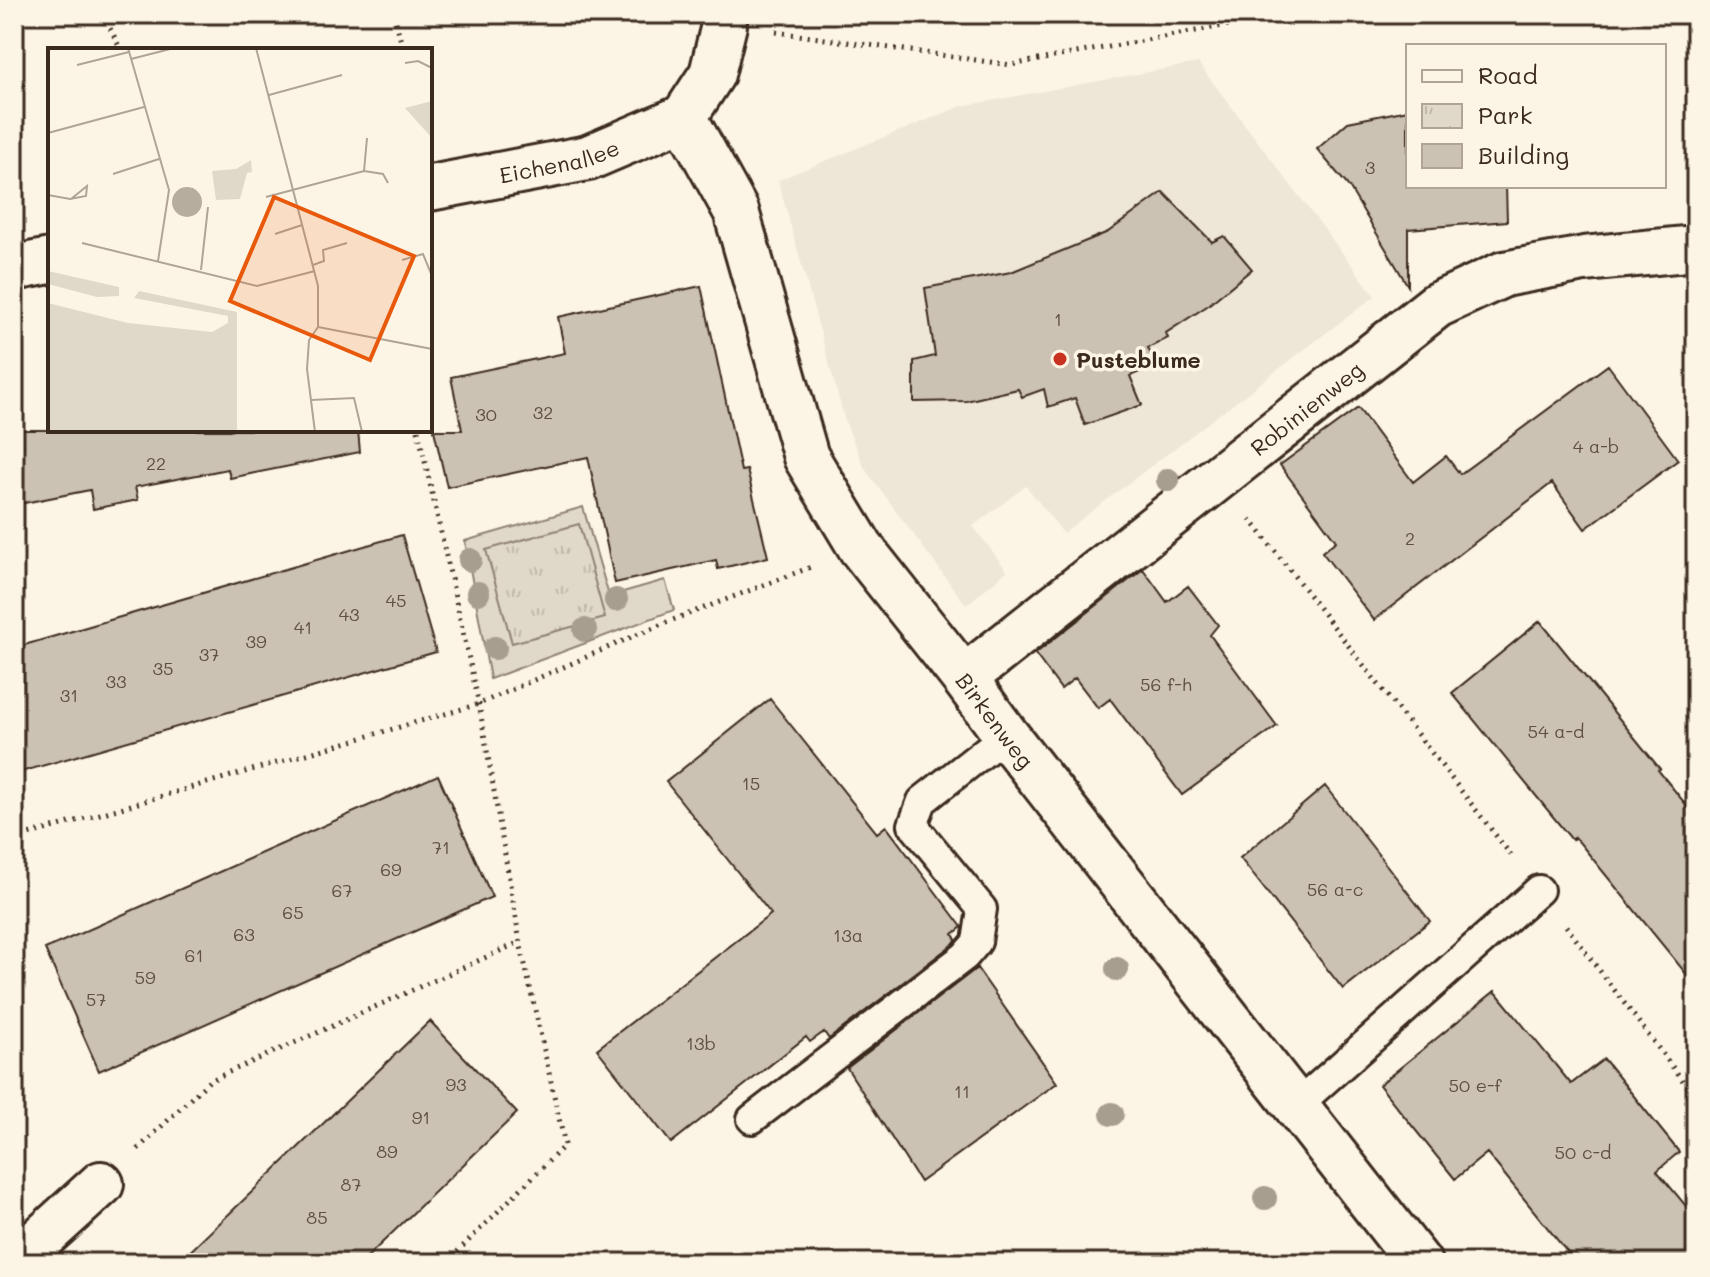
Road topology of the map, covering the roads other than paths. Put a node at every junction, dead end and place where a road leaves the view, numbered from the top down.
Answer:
1 (723, 20) edge
2 (684, 117) junction
3 (432, 188) edge
4 (1696, 248) edge
5 (48, 261) edge
6 (14, 268) edge
7 (964, 678) junction
8 (1006, 735) junction
9 (1539, 890) road end
10 (1296, 1106) junction
11 (752, 1119) dead end
12 (101, 1184) road end
13 (14, 1263) edge
14 (1419, 1263) edge

1 - 2 street
2 - 3 street, Eichenallee
2 - 7 street, Birkenweg
4 - 7 street, Robinienweg
5 - 6 street
7 - 8 street, Birkenweg
8 - 10 street, Birkenweg
8 - 11 lane
9 - 10 lane
10 - 14 street, Birkenweg
12 - 13 street

